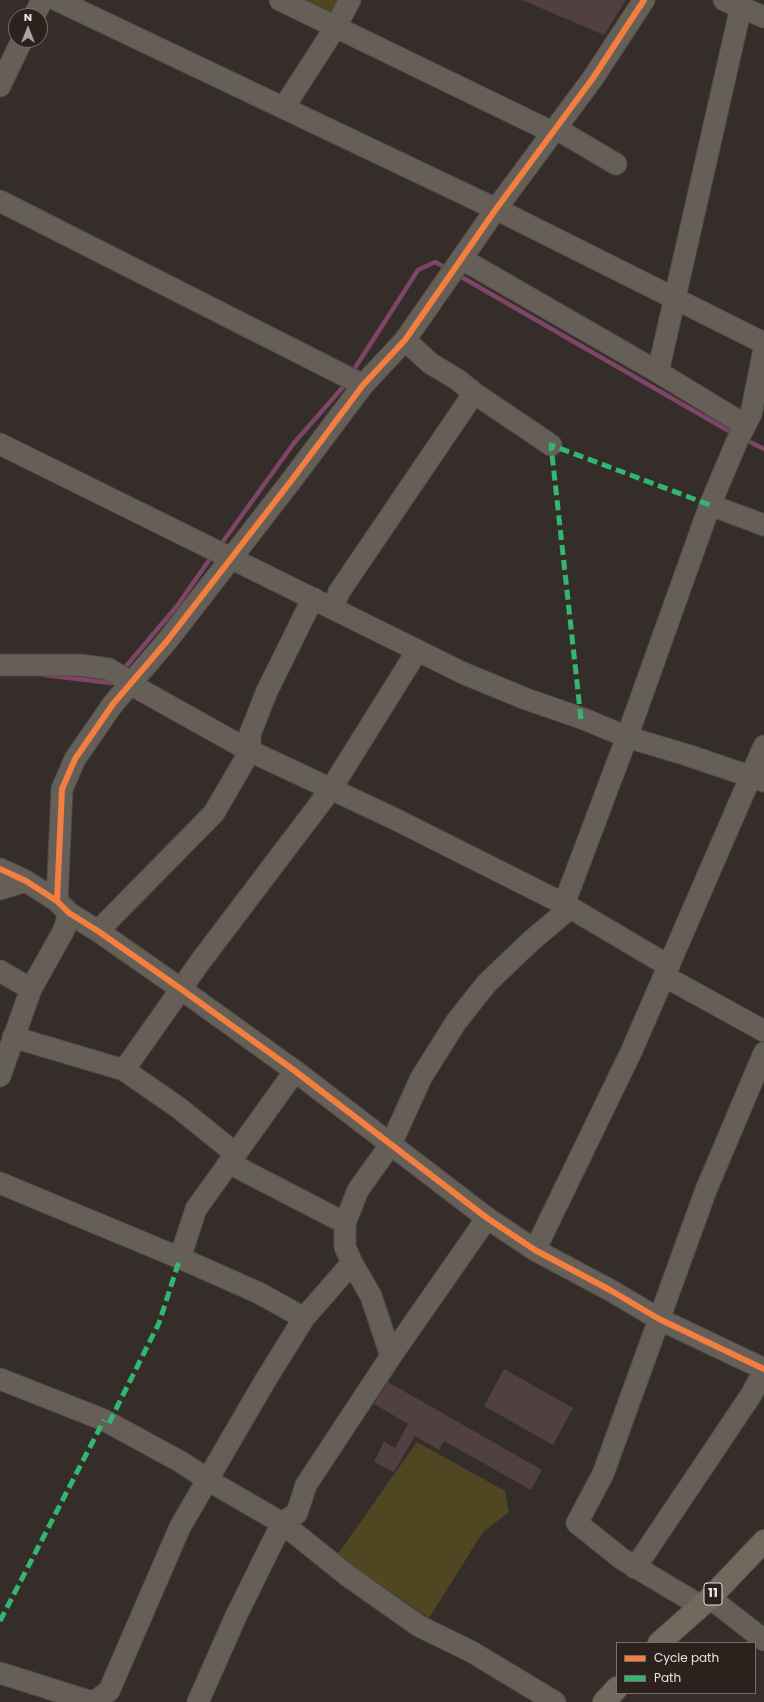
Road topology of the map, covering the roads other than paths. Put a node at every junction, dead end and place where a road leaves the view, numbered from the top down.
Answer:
1 (57, 0) edge
2 (280, 0) edge
3 (350, 0) edge
4 (644, 0) edge
5 (749, 8) edge
6 (335, 28) junction
7 (18, 48) edge
8 (0, 86) edge
9 (284, 107) junction
10 (553, 130) junction
11 (616, 164) dead end
12 (0, 201) edge
13 (496, 209) junction
14 (456, 267) junction
15 (674, 298) junction
16 (405, 340) junction
17 (764, 343) edge
18 (764, 349) edge
19 (658, 372) junction
20 (363, 385) junction
21 (760, 389) edge
22 (474, 393) junction
23 (742, 432) junction
24 (0, 444) edge
25 (551, 445) dead end
26 (710, 505) junction
27 (764, 525) edge
28 (220, 553) junction
29 (313, 598) junction
30 (333, 608) junction
31 (417, 651) junction
32 (0, 665) edge
33 (121, 678) junction
34 (627, 737) junction
35 (764, 746) edge
36 (250, 751) junction
37 (758, 779) edge
38 (331, 789) junction
39 (0, 869) edge
40 (26, 881) junction
41 (0, 889) edge
42 (567, 906) junction
43 (63, 907) junction
44 (98, 931) junction
45 (0, 971) edge
46 (667, 971) junction
47 (31, 989) junction
48 (181, 989) junction
49 (764, 1031) edge
50 (13, 1037) junction
51 (764, 1053) edge
52 (124, 1070) junction
53 (295, 1072) junction
54 (0, 1076) edge
55 (391, 1144) junction
56 (232, 1158) junction
57 (0, 1183) edge
58 (487, 1218) junction
59 (345, 1223) junction
60 (535, 1250) junction
61 (180, 1258) junction
62 (352, 1263) junction
63 (304, 1318) junction
64 (659, 1319) junction
65 (391, 1356) junction
66 (764, 1370) edge
67 (0, 1379) edge
68 (208, 1479) junction
69 (282, 1523) junction
70 (764, 1541) edge
71 (635, 1568) junction
72 (705, 1602) junction
73 (764, 1640) edge
74 (660, 1642) edge
75 (0, 1673) edge
76 (616, 1689) edge
77 (93, 1702) edge
78 (198, 1702) edge
79 (554, 1702) edge
80 (604, 1702) edge

1 - 9 street
2 - 6 street
3 - 6 street
4 - 10 street
5 - 15 street
6 - 9 street
6 - 10 street
7 - 8 street
9 - 13 street
10 - 11 street
10 - 13 street
12 - 20 street
13 - 14 street
13 - 15 street
14 - 16 street
14 - 19 street
15 - 17 street
15 - 19 street
16 - 20 street
16 - 22 street
18 - 21 street
19 - 23 street
20 - 28 street
21 - 23 street
22 - 25 street
22 - 30 street
23 - 26 street
24 - 28 street
26 - 27 street
26 - 34 street
28 - 29 street
28 - 33 street
29 - 30 street
29 - 36 street
30 - 31 street
31 - 34 street
31 - 38 street
32 - 33 street
33 - 36 street
33 - 43 street
34 - 37 street
34 - 42 street
35 - 37 street
36 - 38 street
36 - 44 street
37 - 46 street
38 - 42 street
38 - 48 street
39 - 40 street
40 - 41 street
40 - 43 street
42 - 46 street
42 - 55 street
43 - 44 street
43 - 47 street
44 - 48 street
45 - 47 street
46 - 49 street
46 - 60 street
47 - 50 street
48 - 52 street
48 - 53 street
50 - 52 street
50 - 54 street
51 - 64 street
52 - 56 street
53 - 55 street
53 - 56 street
55 - 58 street
55 - 59 street
56 - 59 street
56 - 61 street
57 - 61 street
58 - 60 street
58 - 65 street
59 - 62 street
60 - 64 street
61 - 63 street
62 - 63 street
62 - 65 street
63 - 68 street
64 - 66 street
64 - 71 street
65 - 69 street
66 - 71 street
67 - 68 street
68 - 69 street
68 - 77 street
69 - 78 street
69 - 79 street
70 - 72 main road, 11
71 - 72 street
72 - 73 street
72 - 74 main road, 11
75 - 77 street
76 - 80 main road

